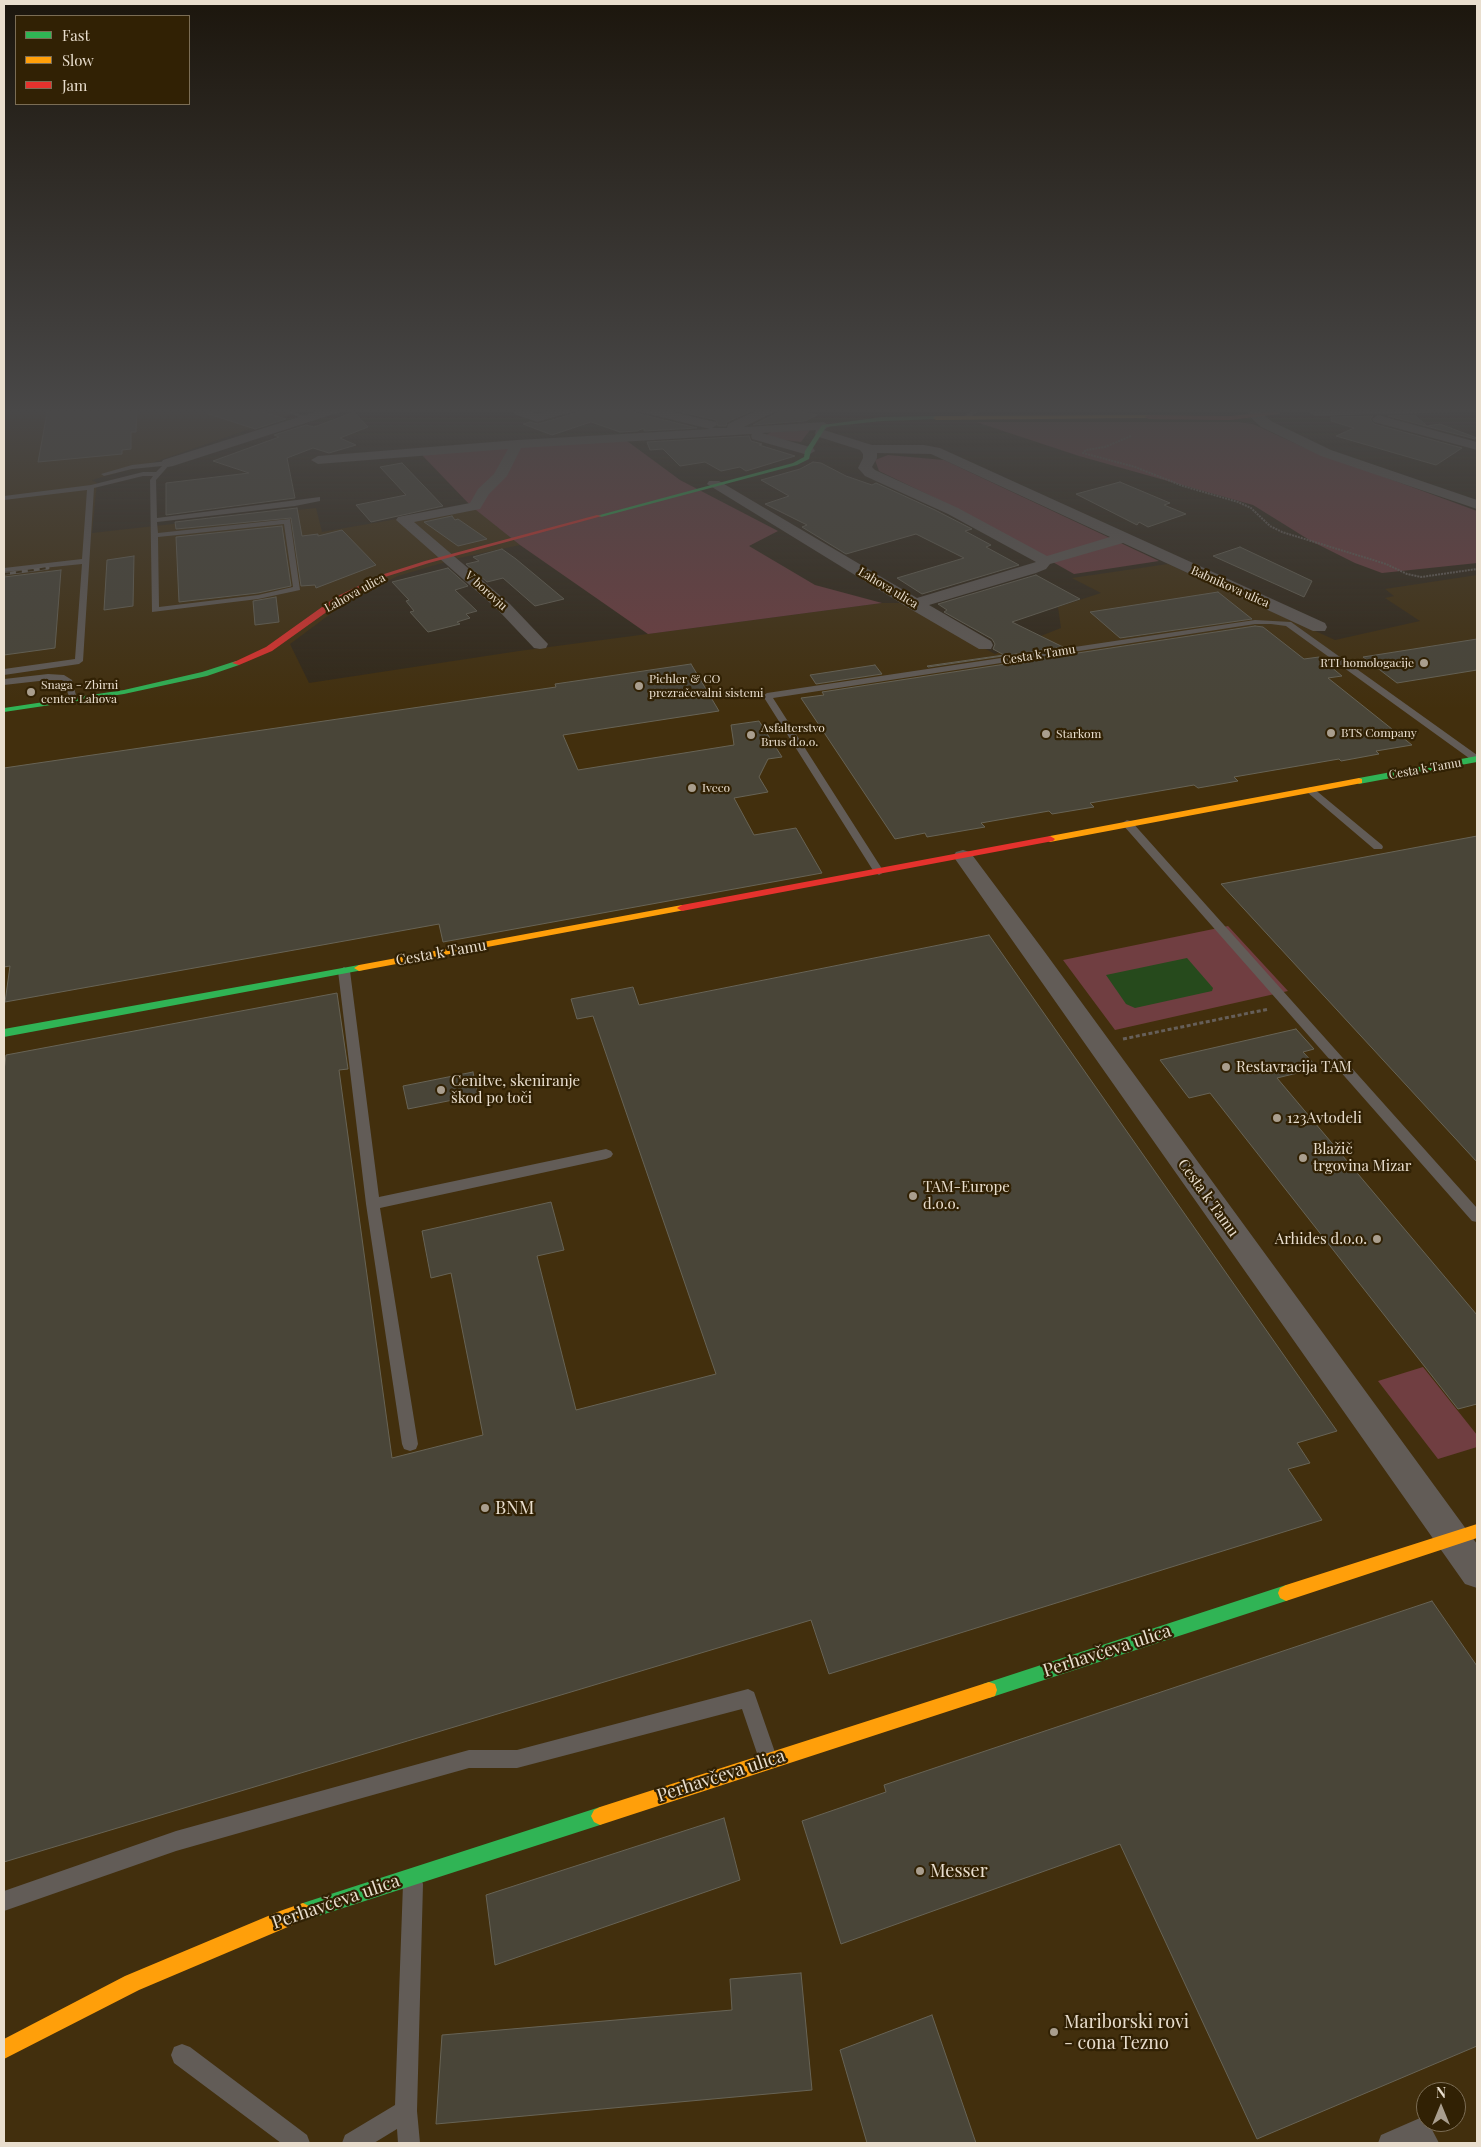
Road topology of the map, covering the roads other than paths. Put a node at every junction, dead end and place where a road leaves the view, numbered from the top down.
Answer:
1 (90, 508) edge
2 (155, 508) edge
3 (258, 508) edge
4 (466, 508) edge
5 (625, 508) edge
6 (754, 508) edge
7 (947, 508) edge
8 (1062, 508) edge
9 (155, 520) junction
10 (155, 535) junction
11 (1123, 538) junction
12 (448, 556) junction
13 (86, 561) junction
14 (1045, 561) junction
15 (4, 570) edge
16 (913, 604) junction
17 (1319, 627) dead end
18 (540, 644) dead end
19 (985, 645) dead end
20 (4, 672) edge
21 (32, 679) junction
22 (4, 682) edge
23 (4, 690) edge
24 (73, 700) junction
25 (4, 710) edge
26 (1476, 759) edge
27 (1310, 790) junction
28 (1127, 823) junction
29 (1378, 847) dead end
30 (963, 856) junction
31 (879, 872) junction
32 (344, 971) junction
33 (4, 1033) edge
34 (606, 1154) dead end
35 (373, 1204) junction
36 (1477, 1217) edge
37 (410, 1444) dead end
38 (1465, 1535) edge
39 (1477, 1572) edge
40 (769, 1761) junction
41 (413, 1876) junction
42 (4, 1901) edge
43 (4, 2049) edge
44 (182, 2055) dead end
45 (406, 2111) junction
46 (299, 2143) edge
47 (354, 2143) edge
48 (409, 2143) edge
49 (1389, 2143) edge
50 (1428, 2143) edge

1 - 13 lane
2 - 9 lane
3 - 9 lane
4 - 12 street, V borovju
5 - 12 street, Lahova ulica
6 - 16 street, Lahova ulica
7 - 14 street
8 - 11 street, Babnikova ulica
9 - 10 lane
10 - 10 lane
11 - 14 street
11 - 17 street, Babnikova ulica
12 - 18 street, V borovju
12 - 24 street, Lahova ulica
13 - 15 lane
13 - 20 lane
14 - 16 street
16 - 19 street, Lahova ulica
21 - 22 lane
21 - 23 lane
21 - 24 lane
24 - 25 street, Lahova ulica
26 - 27 street, Cesta k Tamu
26 - 31 lane, Cesta k Tamu
27 - 28 street, Cesta k Tamu
27 - 29 lane
28 - 30 street, Cesta k Tamu
28 - 36 lane
30 - 31 street, Cesta k Tamu
30 - 38 street, Cesta k Tamu
31 - 32 street, Cesta k Tamu
32 - 33 street, Cesta k Tamu
32 - 35 lane
34 - 35 lane
35 - 37 lane
38 - 39 street
38 - 40 street, Perhavčeva ulica
40 - 41 street, Perhavčeva ulica
40 - 42 lane
41 - 43 street, Perhavčeva ulica
41 - 45 lane
44 - 46 lane
45 - 47 lane
45 - 48 lane
49 - 50 lane

